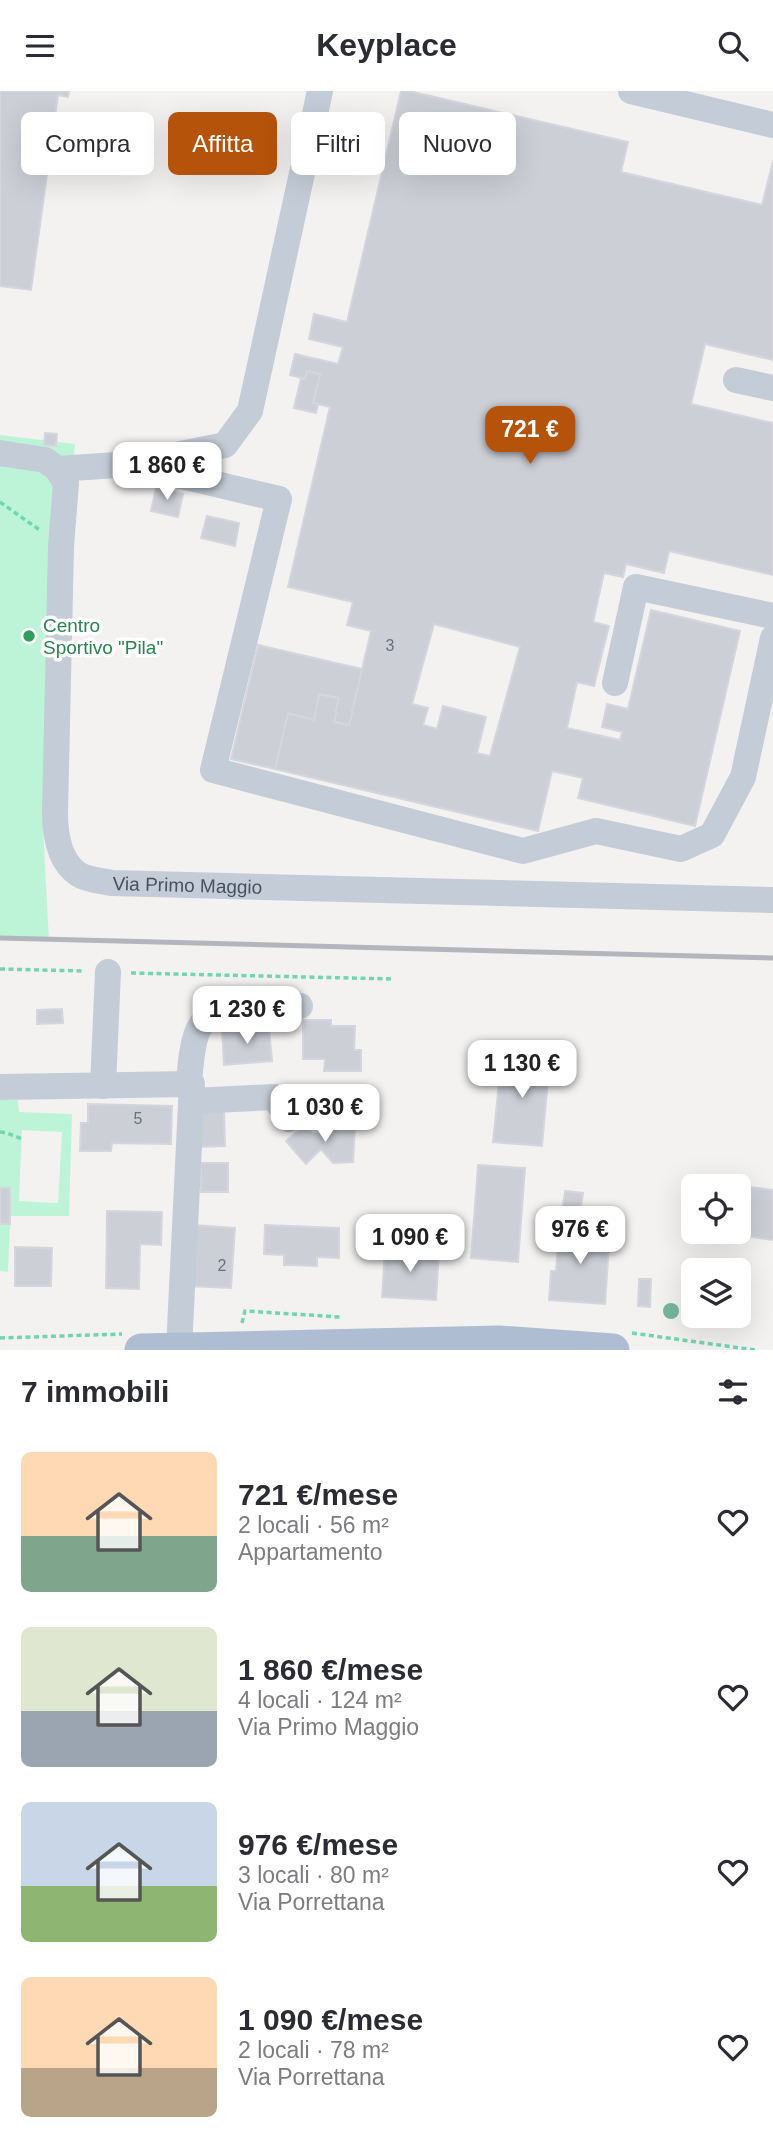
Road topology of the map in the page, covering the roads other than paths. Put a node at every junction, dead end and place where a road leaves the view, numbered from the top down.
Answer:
1 (320, 91) edge
2 (631, 91) edge
3 (773, 125) edge
4 (736, 380) dead end
5 (773, 388) edge
6 (0, 453) edge
7 (132, 464) junction
8 (57, 469) junction
9 (773, 616) edge
10 (773, 638) edge
11 (615, 683) dead end
12 (773, 900) edge
13 (108, 972) road end
14 (300, 1006) dead end
15 (103, 1086) junction
16 (0, 1087) edge
17 (190, 1093) junction
18 (289, 1119) dead end
19 (169, 1349) edge
20 (225, 1349) edge
21 (141, 1350) edge
22 (613, 1350) edge

1 - 7 street
2 - 3 street
4 - 5 street
6 - 8 street
7 - 8 street
7 - 10 street
8 - 12 street, Via Primo Maggio
9 - 11 street
13 - 15 street
14 - 17 street
15 - 16 street
15 - 17 street
17 - 18 street
17 - 19 street
19 - 20 main road
19 - 21 main road
20 - 22 main road

